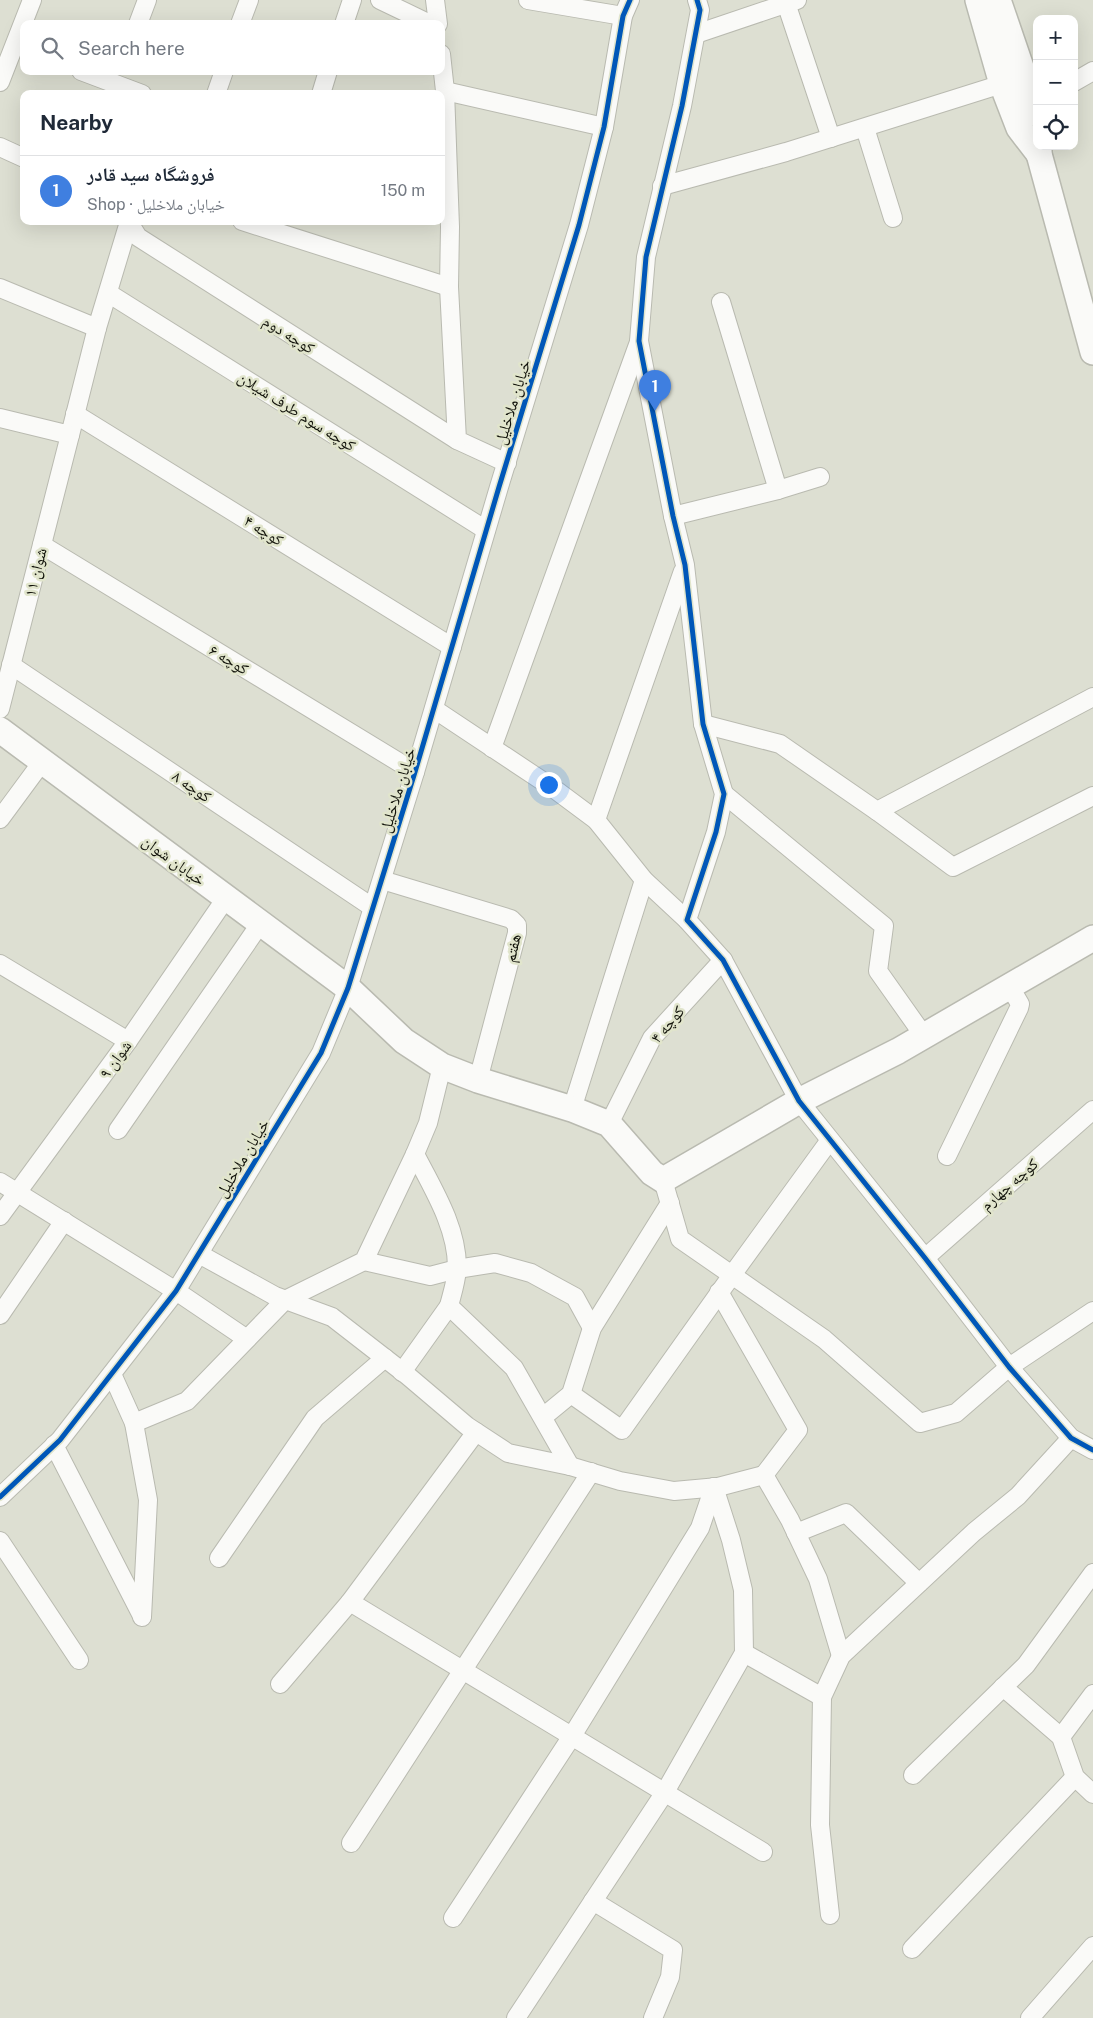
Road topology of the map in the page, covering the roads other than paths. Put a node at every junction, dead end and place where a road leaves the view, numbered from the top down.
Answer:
1 (32, 0) edge
2 (147, 0) edge
3 (249, 0) edge
4 (352, 0) edge
5 (380, 0) edge
6 (435, 0) edge
7 (528, 0) edge
8 (697, 0) edge
9 (978, 0) edge
10 (998, 0) edge
11 (792, 2) edge
12 (627, 8) edge
13 (24, 20) edge
14 (140, 20) edge
15 (242, 20) edge
16 (345, 20) edge
17 (422, 20) edge
18 (438, 20) edge
19 (20, 28) edge
20 (696, 34) junction
21 (13, 45) edge
22 (1093, 71) edge
23 (103, 75) edge
24 (223, 75) edge
25 (327, 75) edge
26 (443, 75) edge
27 (119, 78) edge
28 (1078, 80) edge
29 (0, 82) edge
30 (1002, 84) junction
31 (136, 90) edge
32 (217, 90) edge
33 (321, 90) edge
34 (445, 90) edge
35 (445, 91) edge
36 (1035, 105) edge
37 (604, 128) junction
38 (865, 128) junction
39 (831, 138) junction
40 (1033, 143) edge
41 (0, 147) edge
42 (1039, 150) edge
43 (20, 156) edge
44 (662, 186) junction
45 (893, 218) dead end
46 (127, 225) edge
47 (130, 225) edge
48 (255, 225) edge
49 (444, 225) edge
50 (449, 287) junction
51 (0, 288) edge
52 (108, 292) junction
53 (721, 302) dead end
54 (97, 328) junction
55 (639, 341) junction
56 (1093, 352) edge
57 (75, 414) junction
58 (0, 418) edge
59 (70, 435) junction
60 (456, 440) junction
61 (507, 462) junction
62 (820, 477) dead end
63 (778, 490) junction
64 (672, 516) junction
65 (486, 530) junction
66 (42, 545) junction
67 (685, 565) junction
68 (452, 647) junction
69 (11, 665) junction
70 (1093, 697) edge
71 (0, 708) edge
72 (434, 709) junction
73 (703, 724) junction
74 (0, 730) edge
75 (492, 748) junction
76 (42, 762) junction
77 (415, 772) junction
78 (724, 794) junction
79 (1093, 796) edge
80 (877, 811) junction
81 (0, 819) edge
82 (596, 820) junction
83 (382, 880) junction
84 (644, 880) junction
85 (226, 898) junction
86 (372, 908) junction
87 (687, 920) junction
88 (260, 924) junction
89 (1093, 938) edge
90 (723, 960) junction
91 (0, 964) edge
92 (1010, 987) junction
93 (348, 988) junction
94 (924, 1036) junction
95 (128, 1041) junction
96 (442, 1066) junction
97 (478, 1080) junction
98 (799, 1101) junction
99 (572, 1109) junction
100 (1093, 1110) edge
101 (610, 1124) junction
102 (118, 1130) dead end
103 (830, 1140) junction
104 (415, 1154) junction
105 (948, 1156) dead end
106 (0, 1182) edge
107 (17, 1192) junction
108 (666, 1192) junction
109 (0, 1216) edge
110 (64, 1221) junction
111 (199, 1254) junction
112 (925, 1258) junction
113 (364, 1260) junction
114 (458, 1269) junction
115 (732, 1275) junction
116 (176, 1291) junction
117 (719, 1292) junction
118 (285, 1300) junction
119 (449, 1306) junction
120 (1093, 1311) edge
121 (0, 1314) edge
122 (592, 1328) junction
123 (247, 1339) junction
124 (385, 1358) junction
125 (1009, 1367) junction
126 (402, 1372) junction
127 (112, 1374) junction
128 (571, 1394) junction
129 (542, 1417) junction
130 (134, 1423) junction
131 (476, 1432) junction
132 (1071, 1438) junction
133 (54, 1446) junction
134 (1093, 1450) edge
135 (570, 1466) junction
136 (591, 1472) junction
137 (764, 1475) junction
138 (714, 1487) junction
139 (2, 1493) edge
140 (796, 1533) junction
141 (0, 1541) edge
142 (219, 1558) dead end
143 (1093, 1573) edge
144 (920, 1583) junction
145 (350, 1602) junction
146 (744, 1653) junction
147 (841, 1656) junction
148 (79, 1660) dead end
149 (463, 1670) junction
150 (280, 1684) dead end
151 (1003, 1687) junction
152 (1093, 1694) edge
153 (822, 1697) junction
154 (572, 1736) junction
155 (1061, 1737) junction
156 (913, 1775) dead end
157 (1075, 1777) junction
158 (665, 1792) junction
159 (1093, 1794) edge
160 (350, 1843) dead end
161 (763, 1852) dead end
162 (593, 1901) junction
163 (830, 1915) dead end
164 (453, 1918) dead end
165 (1093, 1946) edge
166 (912, 1949) dead end
167 (516, 2018) edge
168 (653, 2018) edge
169 (1030, 2018) edge

1 - 13 street
2 - 14 street
3 - 15 street
4 - 16 street
5 - 17 street
6 - 18 street
7 - 12 street
8 - 20 street
9 - 30 street
10 - 36 street
11 - 20 street
11 - 39 street
12 - 37 street, خیابان ملاخلیل
19 - 21 street
20 - 44 street
21 - 29 street
22 - 28 street
23 - 27 street
24 - 32 street
25 - 33 street
26 - 34 street
27 - 31 street
30 - 38 street
30 - 40 street
35 - 37 street
37 - 61 street, خیابان ملاخلیل
38 - 39 street
38 - 45 street
39 - 44 street
41 - 43 street
42 - 56 street
44 - 55 street
46 - 52 street, شوان ۱۱
47 - 60 street, کوچه دوم
48 - 50 street
49 - 50 street
50 - 60 street
51 - 54 street
52 - 54 street, شوان ۱۱
52 - 65 street, کوچه سوم طرف شیلان
53 - 63 street
54 - 57 street, شوان ۱۱
55 - 64 street
55 - 75 street
57 - 59 street, شوان ۱۱
57 - 68 street, کوچه ۴
58 - 59 street
59 - 66 street, شوان ۱۱
60 - 61 street, کوچه دوم
61 - 65 street, خیابان ملاخلیل
62 - 63 street
63 - 64 street
64 - 67 street
65 - 68 street, خیابان ملاخلیل
66 - 69 street, شوان ۱۱
66 - 77 street, کوچه ۶
67 - 73 street
67 - 82 street
68 - 72 street, خیابان ملاخلیل
69 - 71 street, شوان ۱۱
69 - 86 street, کوچه ۸
70 - 80 street
72 - 75 street
72 - 77 street, خیابان ملاخلیل
73 - 78 street
73 - 80 street
74 - 76 street, خیابان شوان
75 - 82 street
76 - 81 street
76 - 85 street, خیابان شوان
77 - 83 street, خیابان ملاخلیل
78 - 87 street
78 - 94 street
79 - 80 street
82 - 84 street
83 - 86 street, خیابان ملاخلیل
83 - 97 street, هفتم
84 - 87 street
84 - 99 street
85 - 88 street, خیابان شوان
85 - 95 street, شوان ۹
86 - 93 street, خیابان ملاخلیل
87 - 90 street
88 - 93 street, خیابان شوان
88 - 102 street
89 - 92 street
90 - 98 street
90 - 101 street, کوچه ۴
91 - 95 street
92 - 94 street
92 - 105 street
93 - 96 street, خیابان شوان
93 - 111 street, خیابان ملاخلیل
94 - 98 street
95 - 107 street, شوان ۹
96 - 97 street, خیابان شوان
96 - 104 street
97 - 99 street, خیابان شوان
98 - 103 street
98 - 108 street
99 - 101 street, خیابان شوان
100 - 112 street, کوچه چهارم
101 - 108 street
103 - 112 street
103 - 115 street
104 - 113 street
104 - 114 street
106 - 107 street
107 - 109 street, شوان ۹
107 - 110 street
108 - 115 street
108 - 122 street
110 - 116 street
110 - 121 street
111 - 116 street, خیابان ملاخلیل
111 - 118 street
112 - 125 street
113 - 114 street
113 - 118 street
114 - 119 street
114 - 122 street
115 - 117 street
115 - 125 street
116 - 123 street
116 - 127 street, خیابان ملاخلیل
117 - 128 street
117 - 137 street
118 - 123 street
118 - 124 street
119 - 126 street
119 - 129 street
120 - 125 street
122 - 128 street
123 - 130 street
124 - 126 street
124 - 142 street
125 - 132 street
126 - 131 street
127 - 130 street
127 - 133 street, خیابان ملاخلیل
128 - 129 street
129 - 135 street
130 - 133 street
131 - 135 street
131 - 145 street
132 - 134 street
132 - 144 street
133 - 139 street, خیابان ملاخلیل
135 - 136 street
136 - 138 street
136 - 149 street
137 - 138 street
137 - 140 street
138 - 146 street
138 - 154 street
140 - 144 street
140 - 147 street
141 - 148 street
143 - 151 street
144 - 147 street
145 - 149 street
145 - 150 street
146 - 153 street
146 - 158 street
147 - 153 street
149 - 154 street
149 - 160 street
151 - 155 street
151 - 156 street
152 - 155 street
153 - 163 street
154 - 158 street
154 - 164 street
155 - 157 street
157 - 159 street
157 - 166 street
158 - 161 street
158 - 162 street
162 - 167 street
162 - 168 street
165 - 169 street

